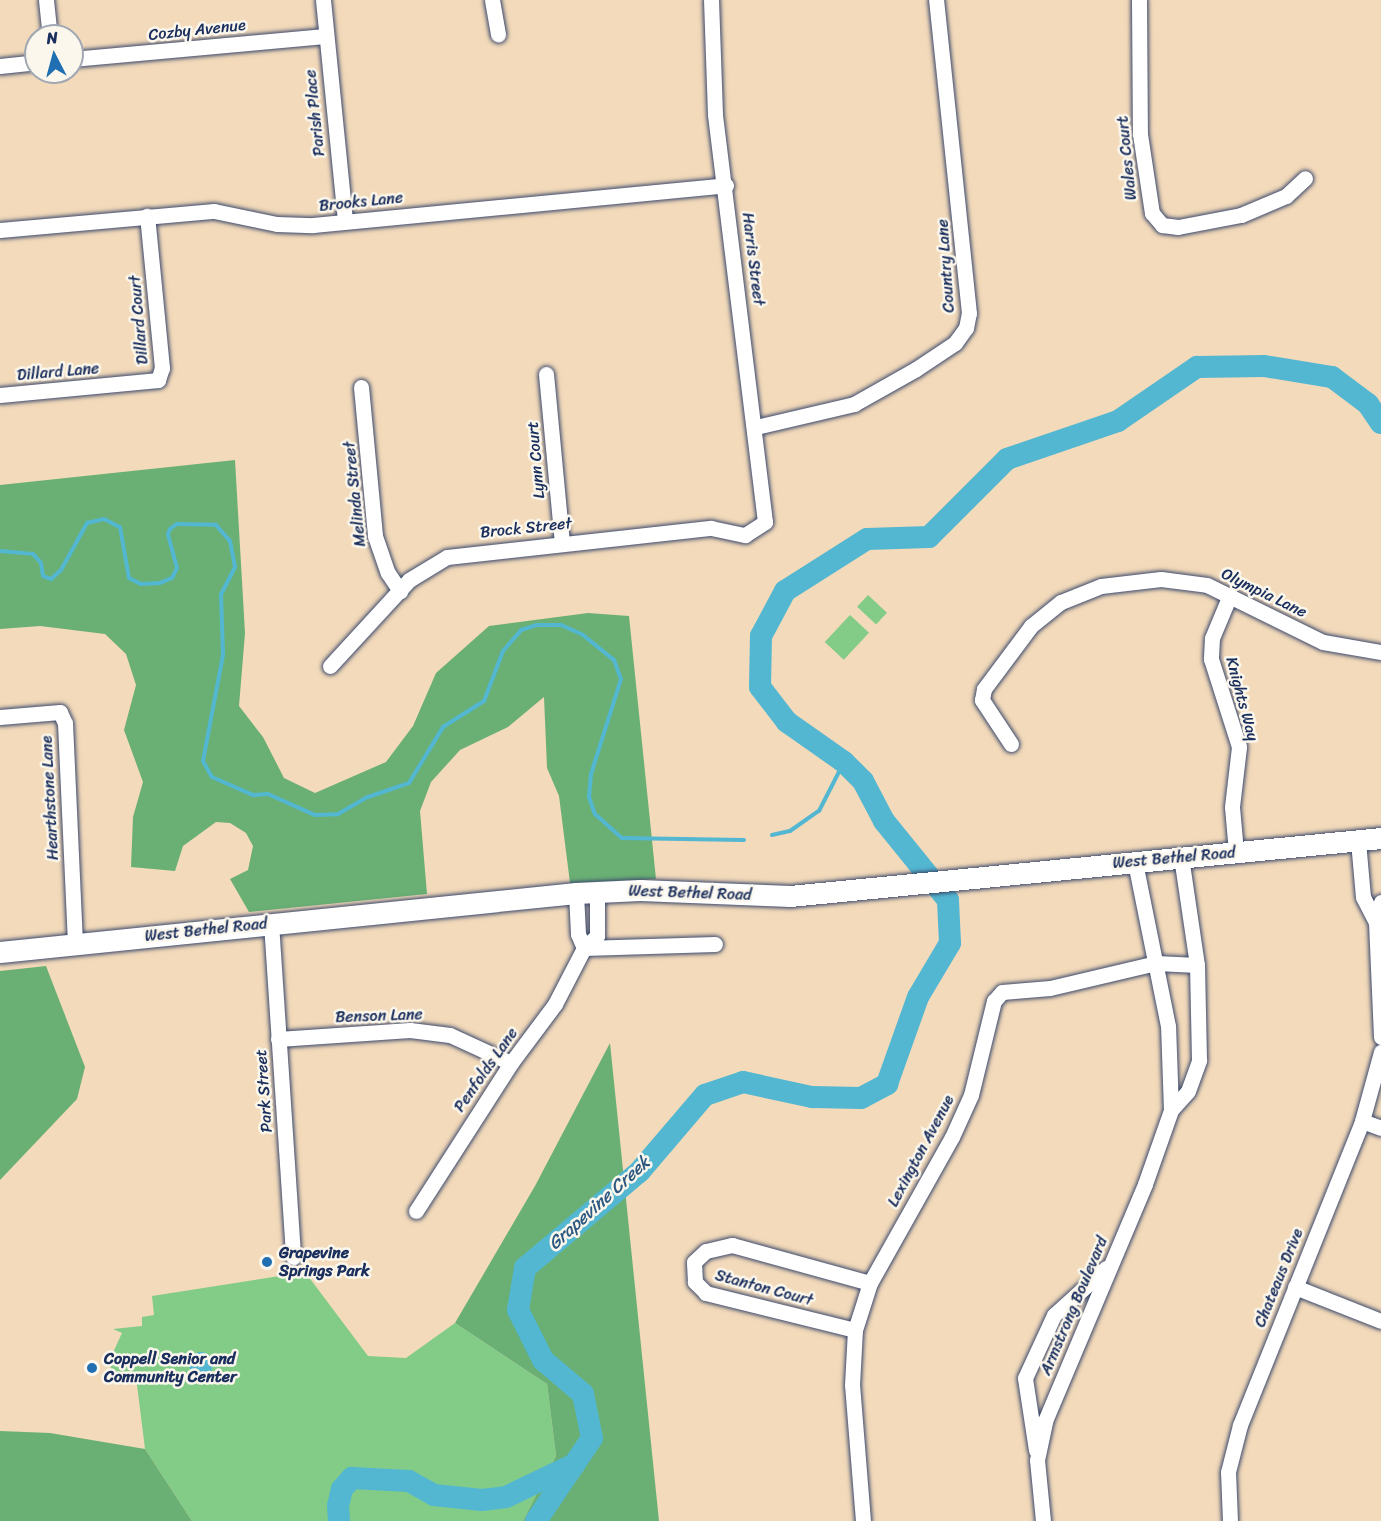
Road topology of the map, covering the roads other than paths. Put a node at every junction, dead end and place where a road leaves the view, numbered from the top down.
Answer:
1 (46, 0) edge
2 (323, 0) edge
3 (492, 0) edge
4 (711, 0) edge
5 (936, 0) edge
6 (1139, 0) edge
7 (49, 24) edge
8 (498, 34) dead end
9 (325, 36) junction
10 (84, 58) edge
11 (24, 63) edge
12 (0, 66) edge
13 (1305, 178) dead end
14 (726, 185) junction
15 (147, 216) junction
16 (345, 221) junction
17 (0, 230) edge
18 (546, 374) dead end
19 (118, 386) joint
20 (361, 387) dead end
21 (0, 395) edge
22 (756, 427) junction
23 (765, 522) joint
24 (562, 542) junction
25 (400, 591) junction
26 (1230, 596) junction
27 (1381, 652) edge
28 (330, 666) dead end
29 (0, 717) edge
30 (1011, 744) dead end
31 (1381, 839) edge
32 (1358, 841) junction
33 (1236, 852) junction
34 (1181, 857) junction
35 (1135, 862) junction
36 (586, 893) junction
37 (1381, 902) edge
38 (1376, 922) junction
39 (270, 923) junction
40 (75, 944) junction
41 (715, 944) dead end
42 (584, 948) junction
43 (0, 952) edge
44 (1156, 963) junction
45 (1197, 965) junction
46 (1379, 966) edge
47 (1381, 1037) edge
48 (278, 1039) junction
49 (1381, 1052) edge
50 (511, 1063) junction
51 (1171, 1110) junction
52 (1362, 1121) junction
53 (1381, 1128) edge
54 (416, 1212) dead end
55 (293, 1257) dead end
56 (1110, 1264) junction
57 (870, 1283) junction
58 (1295, 1287) junction
59 (1381, 1321) edge
60 (855, 1330) junction
61 (1037, 1460) junction
62 (863, 1521) edge
63 (1043, 1521) edge
64 (1230, 1521) edge

1 - 7 street
2 - 9 street, Parish Place
3 - 8 street
4 - 14 street, Harris Street
5 - 22 street, Country Lane
6 - 13 street, Wales Court
9 - 10 street, Cozby Avenue
9 - 16 street, Parish Place
11 - 12 street
14 - 16 street, Brooks Lane
14 - 22 street, Harris Street
15 - 16 street, Brooks Lane
15 - 17 street, Brooks Lane
15 - 19 street, Dillard Court
18 - 24 street, Lynn Court
19 - 21 street, Dillard Lane
20 - 25 street, Melinda Street
22 - 23 street, Harris Street
23 - 24 street, Brock Street
24 - 25 street, Brock Street
25 - 28 street, Brock Street
26 - 27 street, Olympia Lane
26 - 30 street, Olympia Lane
26 - 33 street, Knights Way
29 - 40 street, Hearthstone Lane
31 - 32 main road, West Bethel Road
32 - 33 main road, West Bethel Road
32 - 38 street
33 - 34 main road, West Bethel Road
34 - 35 main road, West Bethel Road
34 - 45 street, Armstrong Boulevard
35 - 36 main road, West Bethel Road
35 - 44 street, Armstrong Boulevard
36 - 39 main road, West Bethel Road
36 - 42 street, Penfolds Lane
37 - 38 street
38 - 46 street
39 - 40 main road, West Bethel Road
39 - 48 street, Park Street
40 - 43 main road, West Bethel Road
41 - 42 street
42 - 50 street, Penfolds Lane
44 - 45 street, Lexington Avenue
44 - 51 street, Armstrong Boulevard
44 - 57 street, Lexington Avenue
45 - 51 street, Armstrong Boulevard
46 - 47 street
48 - 50 street, Benson Lane
48 - 55 street, Park Street
49 - 52 street, Chateaus Drive
50 - 54 street, Penfolds Lane
51 - 56 street, Armstrong Boulevard
52 - 53 street
52 - 58 street, Chateaus Drive
56 - 61 street, Armstrong Boulevard
56 - 61 street
57 - 60 street, Lexington Avenue
57 - 60 street, Stanton Court
58 - 59 street
58 - 64 street, Chateaus Drive
60 - 62 street, Lexington Avenue
61 - 63 street, Armstrong Boulevard

